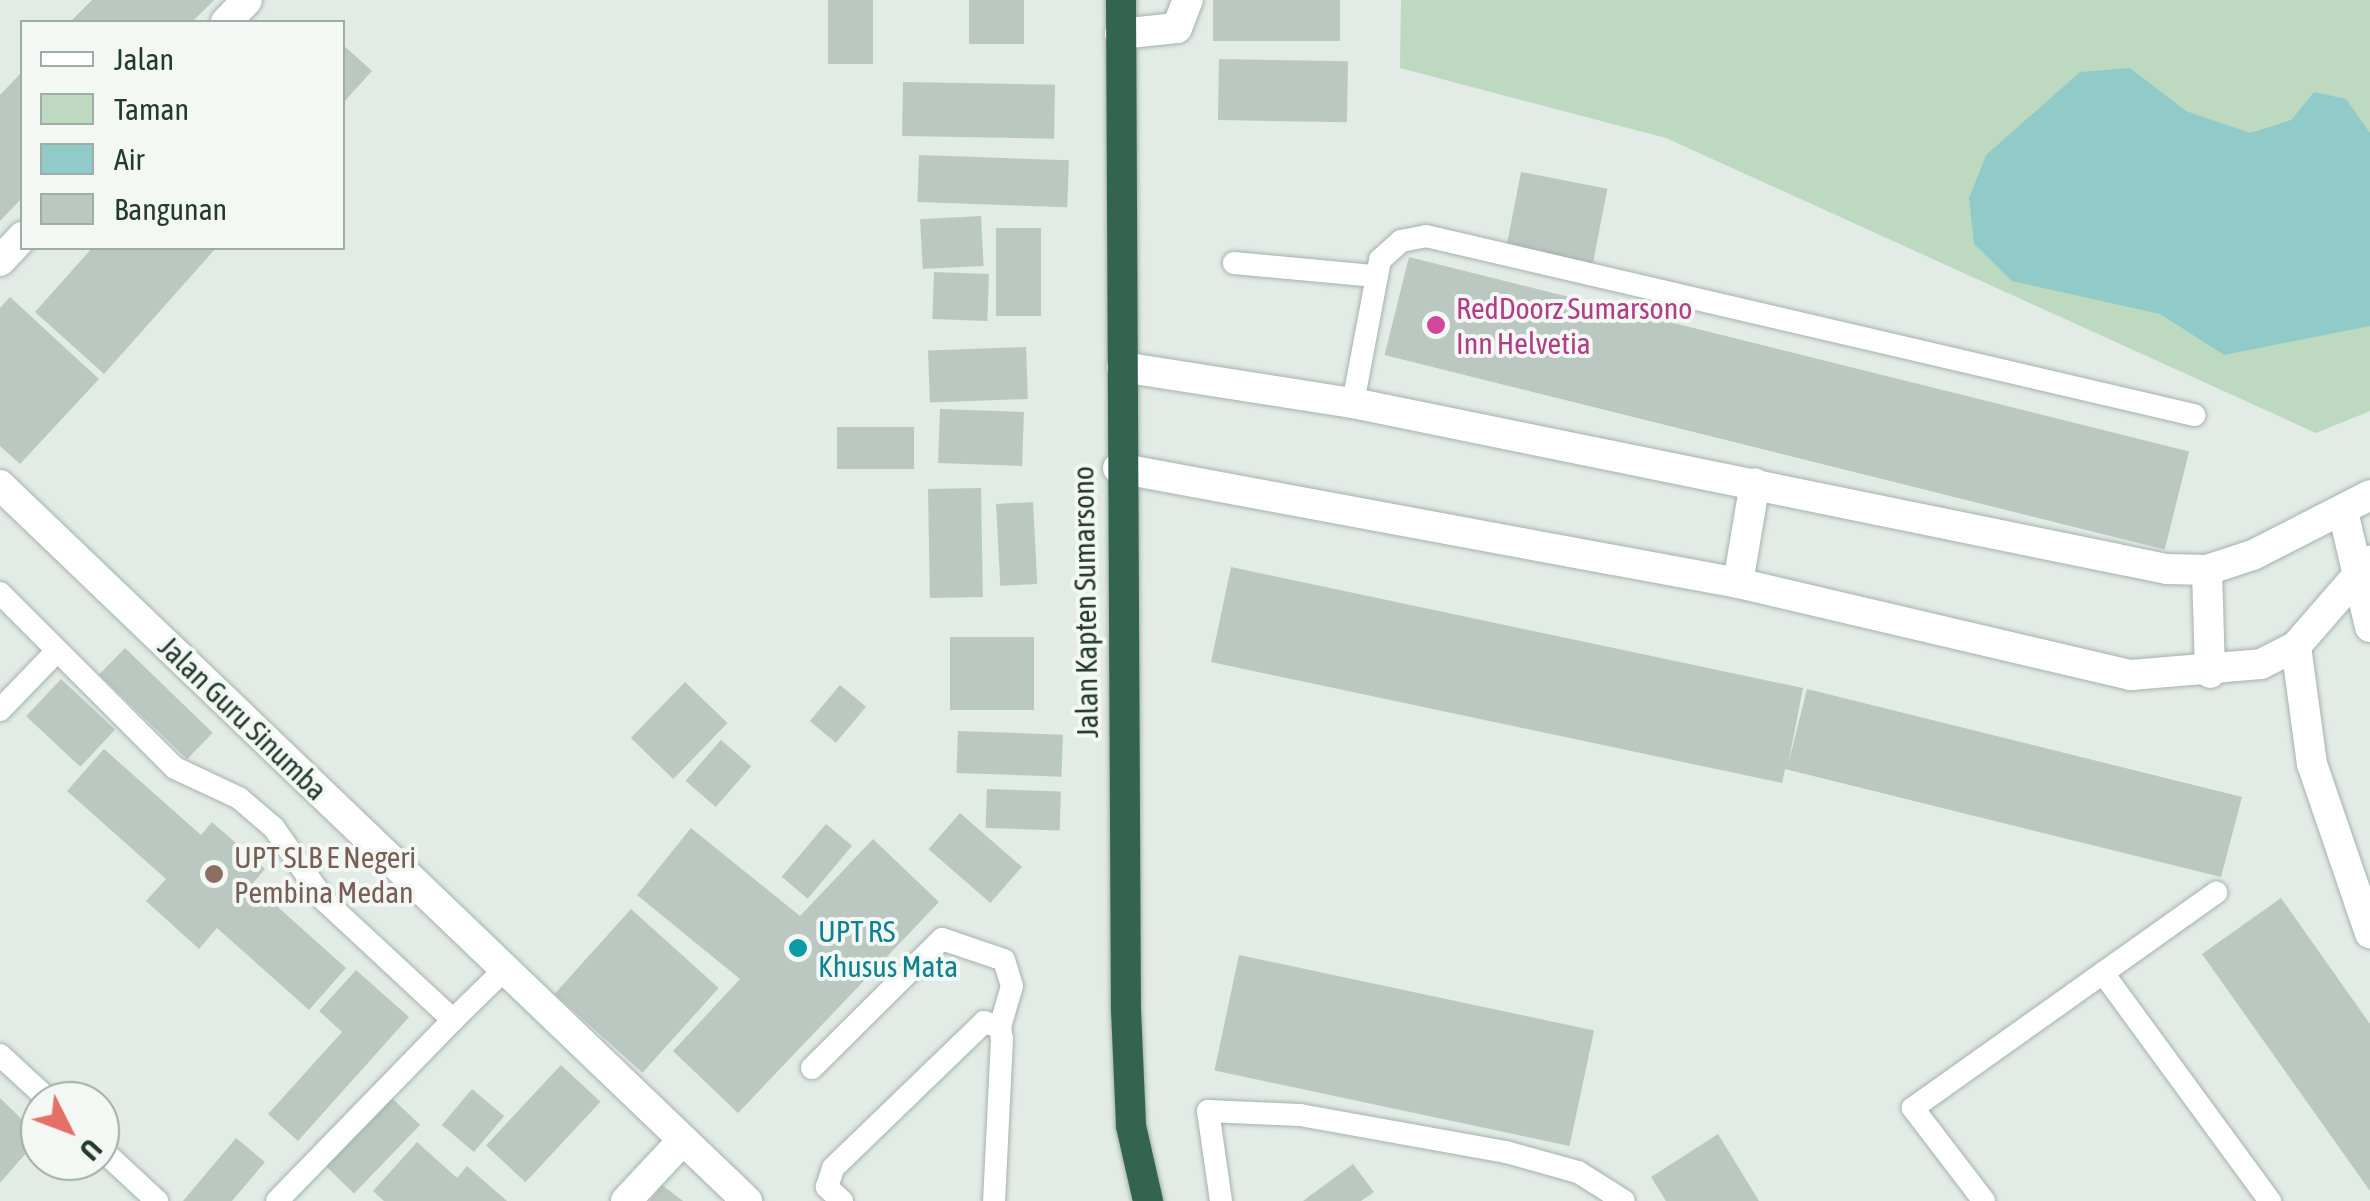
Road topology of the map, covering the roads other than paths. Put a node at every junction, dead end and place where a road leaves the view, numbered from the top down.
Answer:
1 (247, 0) edge
2 (1121, 0) edge
3 (1188, 0) edge
4 (228, 20) edge
5 (1120, 34) junction
6 (20, 239) edge
7 (0, 261) edge
8 (1234, 263) dead end
9 (1375, 276) junction
10 (1122, 367) junction
11 (1353, 403) junction
12 (2194, 415) dead end
13 (1118, 468) junction
14 (1755, 483) junction
15 (0, 485) edge
16 (2370, 495) edge
17 (2343, 512) junction
18 (2361, 568) edge
19 (2208, 570) junction
20 (1738, 583) junction
21 (0, 594) edge
22 (2370, 627) edge
23 (2296, 646) junction
24 (57, 651) junction
25 (2210, 673) junction
26 (0, 710) edge
27 (2216, 893) dead end
28 (2370, 933) edge
29 (504, 970) junction
30 (2102, 973) junction
31 (452, 1020) junction
32 (1000, 1027) junction
33 (0, 1054) edge
34 (812, 1068) dead end
35 (29, 1081) edge
36 (682, 1141) junction
37 (120, 1167) edge
38 (1146, 1200) edge
39 (157, 1201) edge
40 (276, 1201) edge
41 (626, 1201) edge
42 (747, 1201) edge
43 (842, 1201) edge
44 (994, 1201) edge
45 (1221, 1201) edge
46 (1624, 1201) edge
47 (1984, 1201) edge
48 (2270, 1201) edge

1 - 4 street
2 - 5 highway, Jalan Kapten Sumarsono
3 - 5 street
5 - 10 highway, Jalan Kapten Sumarsono
6 - 7 street
8 - 9 lane
9 - 11 lane
9 - 12 lane
10 - 11 street
10 - 13 highway, Jalan Kapten Sumarsono
11 - 14 street
13 - 20 street
13 - 38 highway, Jalan Kapten Sumarsono
14 - 19 street
14 - 20 street
15 - 29 street, Jalan Guru Sinumba
16 - 17 street
17 - 18 street
17 - 19 street
18 - 22 street
18 - 23 street
19 - 25 street
20 - 25 street
21 - 24 lane
23 - 25 street
23 - 28 street
24 - 26 lane
24 - 31 lane
27 - 30 lane
29 - 31 lane
29 - 36 street, Jalan Guru Sinumba
30 - 47 lane
30 - 48 lane
31 - 40 lane
32 - 34 lane
32 - 43 lane
32 - 44 lane
33 - 35 lane
36 - 41 street
36 - 42 street, Jalan Guru Sinumba
37 - 39 lane
45 - 46 lane

